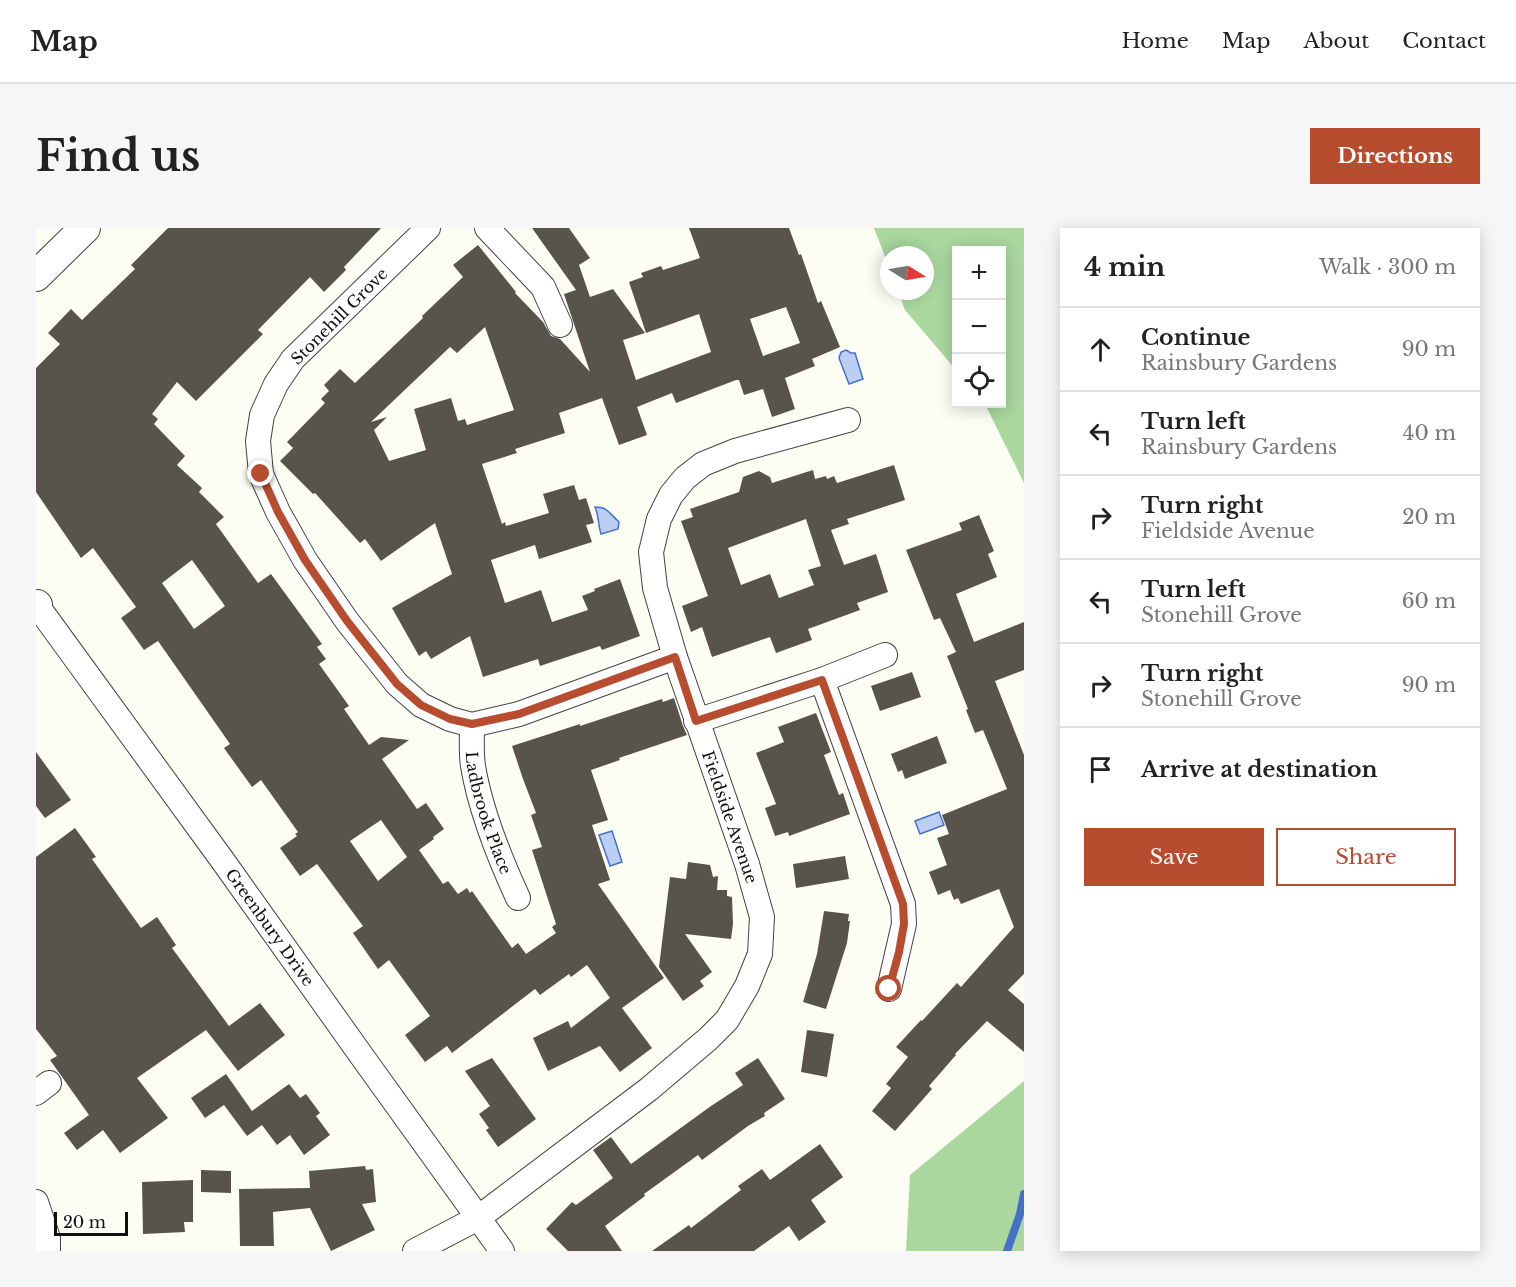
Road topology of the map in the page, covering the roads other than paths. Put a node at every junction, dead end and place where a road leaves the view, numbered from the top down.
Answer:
1 (85, 228) edge
2 (428, 228) edge
3 (487, 228) edge
4 (36, 276) edge
5 (560, 325) dead end
6 (848, 420) dead end
7 (36, 605) edge
8 (885, 655) dead end
9 (675, 657) junction
10 (822, 680) junction
11 (696, 721) junction
12 (472, 724) junction
13 (518, 898) dead end
14 (889, 989) dead end
15 (36, 1202) edge
16 (478, 1218) junction
17 (48, 1251) edge
18 (415, 1251) edge
19 (502, 1251) edge

1 - 4 street
2 - 12 street, Stonehill Grove
3 - 5 street
6 - 9 street, Fieldside Avenue
7 - 16 street, Greenbury Drive
8 - 10 street
9 - 11 street, Fieldside Avenue
9 - 12 street, Stonehill Grove
10 - 11 street
10 - 14 street
11 - 16 street, Fieldside Avenue
12 - 13 street, Ladbrook Place
15 - 17 street
16 - 18 street, Fieldside Avenue
16 - 19 street, Greenbury Drive

